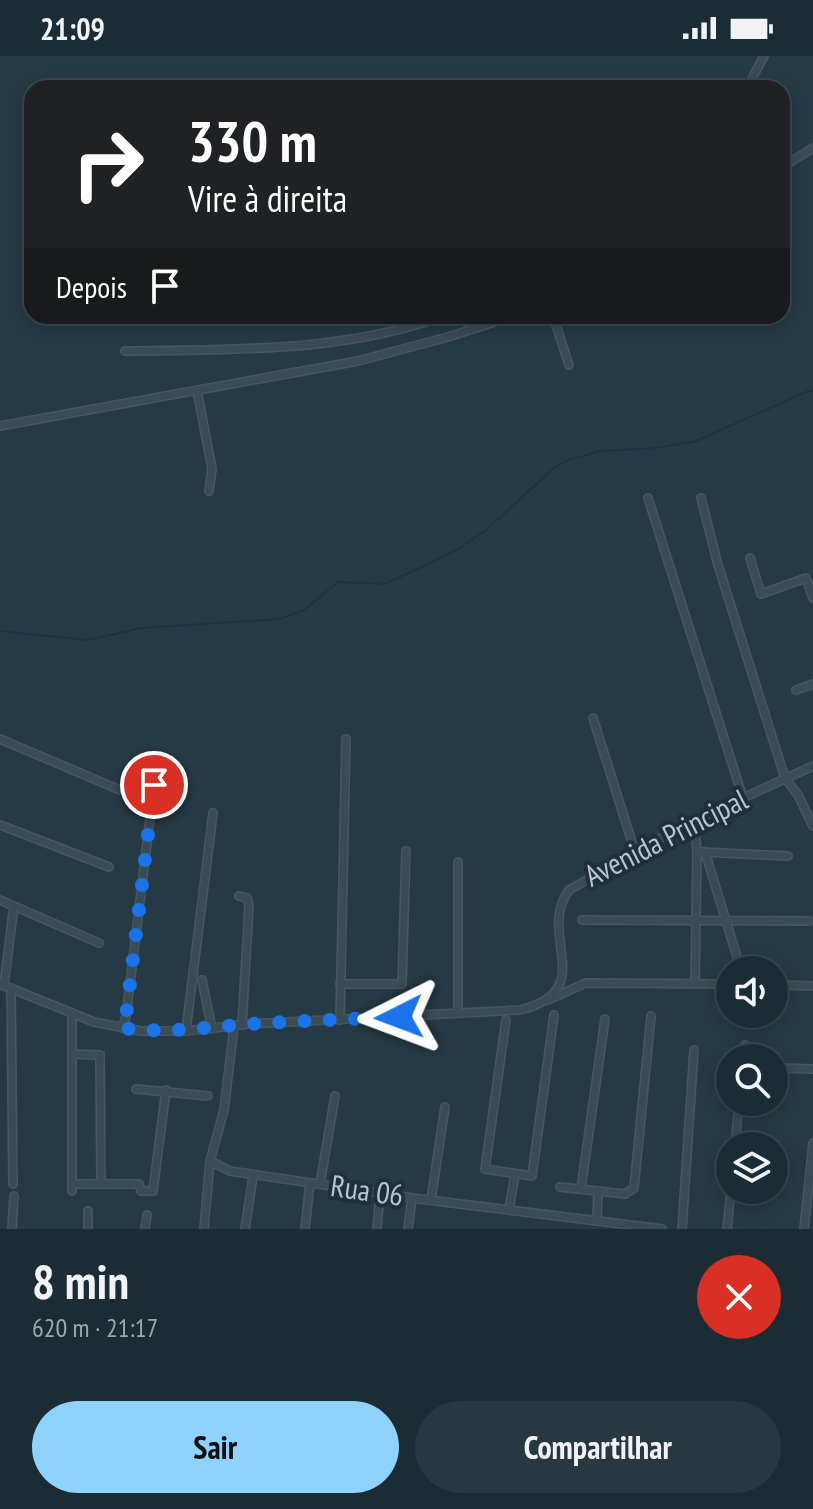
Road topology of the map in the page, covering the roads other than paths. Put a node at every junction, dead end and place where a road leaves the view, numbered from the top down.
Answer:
1 (764, 56) edge
2 (751, 80) edge
3 (813, 148) edge
4 (790, 162) edge
5 (421, 324) edge
6 (488, 324) edge
7 (556, 324) edge
8 (125, 351) dead end
9 (569, 365) dead end
10 (197, 390) junction
11 (0, 426) edge
12 (209, 491) dead end
13 (648, 498) dead end
14 (701, 498) dead end
15 (750, 558) dead end
16 (813, 598) edge
17 (813, 684) edge
18 (796, 690) dead end
19 (593, 718) dead end
20 (0, 739) edge
21 (346, 739) dead end
22 (813, 766) edge
23 (785, 778) junction
24 (154, 785) dead end
25 (120, 790) dead end
26 (743, 798) junction
27 (213, 813) dead end
28 (694, 819) junction
29 (0, 825) edge
30 (813, 826) edge
31 (406, 851) dead end
32 (635, 852) junction
33 (701, 852) junction
34 (788, 856) dead end
35 (458, 862) dead end
36 (109, 867) dead end
37 (239, 896) dead end
38 (0, 900) edge
39 (13, 913) dead end
40 (582, 920) dead end
41 (695, 920) junction
42 (726, 920) junction
43 (809, 921) dead end
44 (99, 943) dead end
45 (737, 956) edge
46 (202, 980) dead end
47 (340, 984) junction
48 (695, 984) junction
49 (716, 984) edge
50 (788, 985) edge
51 (5, 986) edge
52 (813, 986) edge
53 (547, 1000) junction
54 (72, 1013) junction
55 (458, 1013) junction
56 (554, 1015) dead end
57 (651, 1016) dead end
58 (605, 1019) dead end
59 (340, 1020) junction
60 (506, 1020) dead end
61 (238, 1026) junction
62 (122, 1028) junction
63 (212, 1029) junction
64 (186, 1031) junction
65 (694, 1050) dead end
66 (72, 1054) junction
67 (788, 1068) edge
68 (813, 1069) edge
69 (136, 1089) dead end
70 (166, 1090) junction
71 (208, 1096) dead end
72 (335, 1096) dead end
73 (445, 1107) dead end
74 (813, 1143) edge
75 (210, 1161) junction
76 (515, 1174) junction
77 (253, 1176) junction
78 (310, 1183) junction
79 (13, 1184) dead end
80 (101, 1184) junction
81 (320, 1184) junction
82 (560, 1187) dead end
83 (581, 1189) junction
84 (598, 1191) junction
85 (380, 1193) junction
86 (14, 1196) dead end
87 (412, 1198) junction
88 (431, 1200) junction
89 (730, 1204) edge
90 (509, 1210) junction
91 (88, 1211) dead end
92 (147, 1215) dead end
93 (597, 1221) junction
94 (650, 1228) edge
95 (12, 1229) edge
96 (88, 1229) edge
97 (145, 1229) edge
98 (204, 1229) edge
99 (245, 1229) edge
100 (305, 1229) edge
101 (377, 1229) edge
102 (408, 1229) edge
103 (662, 1229) edge
104 (682, 1229) edge
105 (727, 1229) edge
106 (804, 1229) edge

1 - 2 street
3 - 4 street
5 - 8 street
6 - 10 street
7 - 9 street
10 - 11 street
10 - 12 street
13 - 26 street
14 - 23 street
15 - 16 street
17 - 18 street
19 - 32 street
20 - 25 street
21 - 47 street
22 - 23 street, Avenida Principal
23 - 26 street, Avenida Principal
23 - 30 street
24 - 62 street
26 - 28 street, Avenida Principal
27 - 64 street
28 - 32 street, Avenida Principal
28 - 33 street
29 - 36 street
31 - 47 street
32 - 53 street, Avenida Principal
33 - 34 street
33 - 41 street
33 - 42 street
35 - 55 street
37 - 61 street
38 - 44 street
39 - 51 street
40 - 41 street
41 - 42 street
41 - 48 street
42 - 43 street
42 - 45 street
46 - 63 street
47 - 59 street
48 - 49 street
48 - 53 street
50 - 52 street
51 - 54 street
51 - 79 street
53 - 55 street
54 - 62 street
54 - 66 street
55 - 59 street
56 - 76 street
57 - 84 street
58 - 83 street
59 - 61 street
60 - 76 street
61 - 63 street
61 - 75 street
62 - 64 street
63 - 64 street
65 - 104 street
66 - 80 street
66 - 80 street
67 - 68 street
69 - 70 street
70 - 71 street
70 - 80 street
72 - 81 street
73 - 88 street
74 - 106 street
75 - 77 street, Rua 06
75 - 98 street
76 - 90 street
77 - 78 street, Rua 06
77 - 99 street
78 - 81 street, Rua 06
78 - 100 street
81 - 85 street, Rua 06
82 - 83 street
83 - 84 street
84 - 93 street
85 - 87 street, Rua 06
85 - 101 street
86 - 95 street
87 - 88 street, Rua 06
87 - 102 street
88 - 90 street, Rua 06
89 - 105 street
90 - 93 street, Rua 06
91 - 96 street
92 - 97 street
93 - 94 street, Rua 06
94 - 103 street, Rua 06

